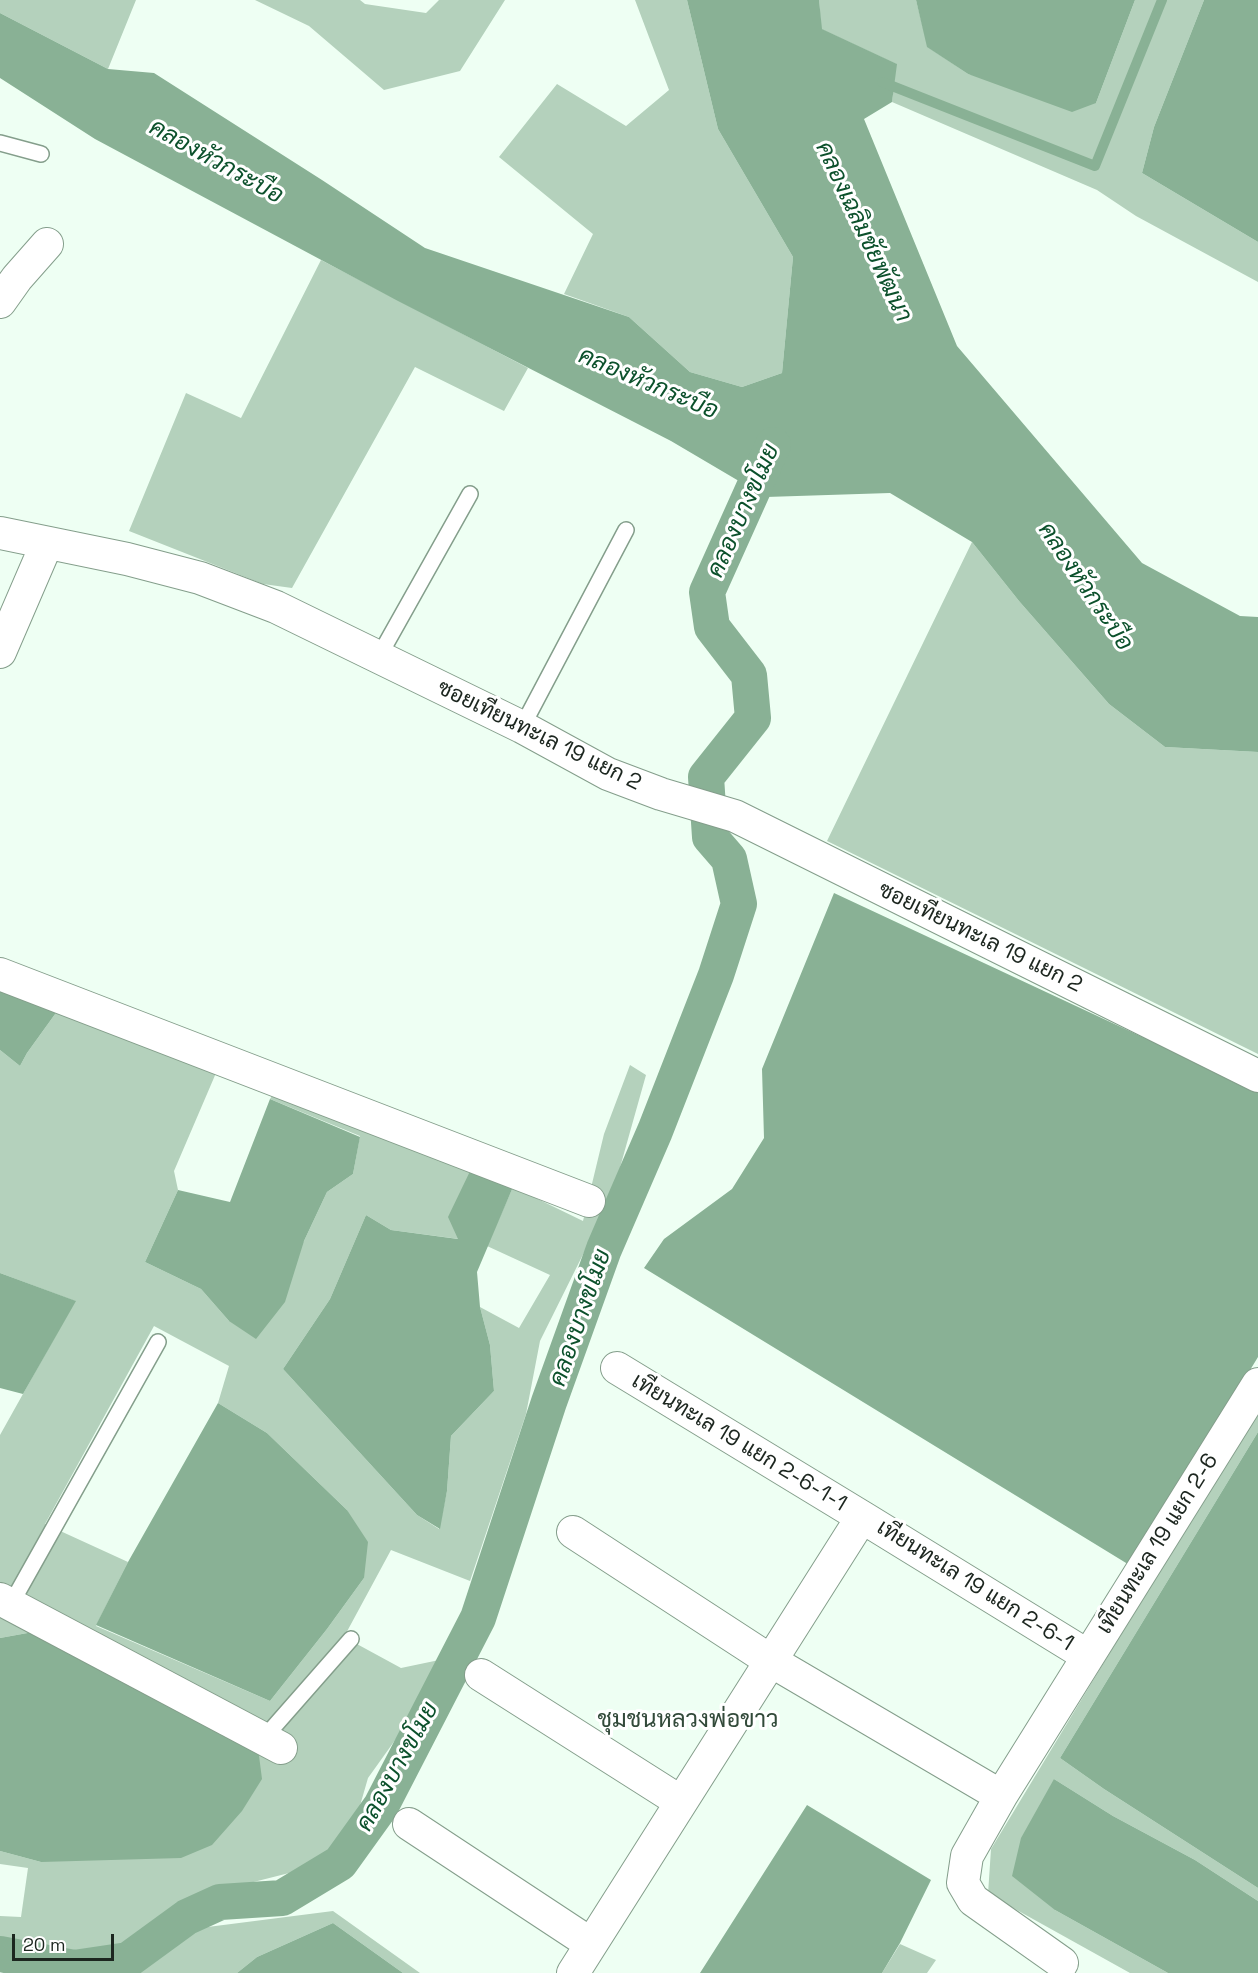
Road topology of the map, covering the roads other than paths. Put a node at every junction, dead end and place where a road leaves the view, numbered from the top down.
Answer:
1 (0, 143) edge
2 (41, 154) dead end
3 (47, 244) dead end
4 (0, 302) edge
5 (470, 494) dead end
6 (626, 530) dead end
7 (0, 533) edge
8 (47, 543) junction
9 (0, 652) edge
10 (378, 658) junction
11 (522, 727) junction
12 (0, 974) edge
13 (1258, 1076) edge
14 (589, 1201) dead end
15 (158, 1342) dead end
16 (617, 1368) dead end
17 (1258, 1384) edge
18 (862, 1517) junction
19 (573, 1532) dead end
20 (6, 1602) edge
21 (351, 1639) dead end
22 (1088, 1656) junction
23 (771, 1661) junction
24 (481, 1675) dead end
25 (272, 1743) joint
26 (1001, 1796) junction
27 (681, 1802) junction
28 (409, 1824) dead end
29 (591, 1944) junction
30 (1062, 1963) dead end
31 (573, 1973) edge

1 - 2 lane
3 - 4 street
5 - 10 lane
6 - 11 lane
7 - 8 street, ซอยเทียนทะเล 19 แยก 2
8 - 9 street
8 - 10 street, ซอยเทียนทะเล 19 แยก 2
10 - 11 street, ซอยเทียนทะเล 19 แยก 2
11 - 13 street, ซอยเทียนทะเล 19 แยก 2
12 - 14 street
15 - 20 lane
16 - 18 street, เทียนทะเล 19 แยก 2-6-1-1
17 - 22 street, เทียนทะเล 19 แยก 2-6
18 - 22 street, เทียนทะเล 19 แยก 2-6-1
18 - 23 street, เทียนทะเล 19 แยก 2-6-1
19 - 23 street
20 - 25 street
21 - 25 lane
22 - 26 street, เทียนทะเล 19 แยก 2-6
23 - 26 street
23 - 27 street, เทียนทะเล 19 แยก 2-6-1
24 - 27 street
26 - 30 street, เทียนทะเล 19 แยก 2-6
27 - 29 street, เทียนทะเล 19 แยก 2-6-1
28 - 29 street
29 - 31 street, เทียนทะเล 19 แยก 2-6-1

